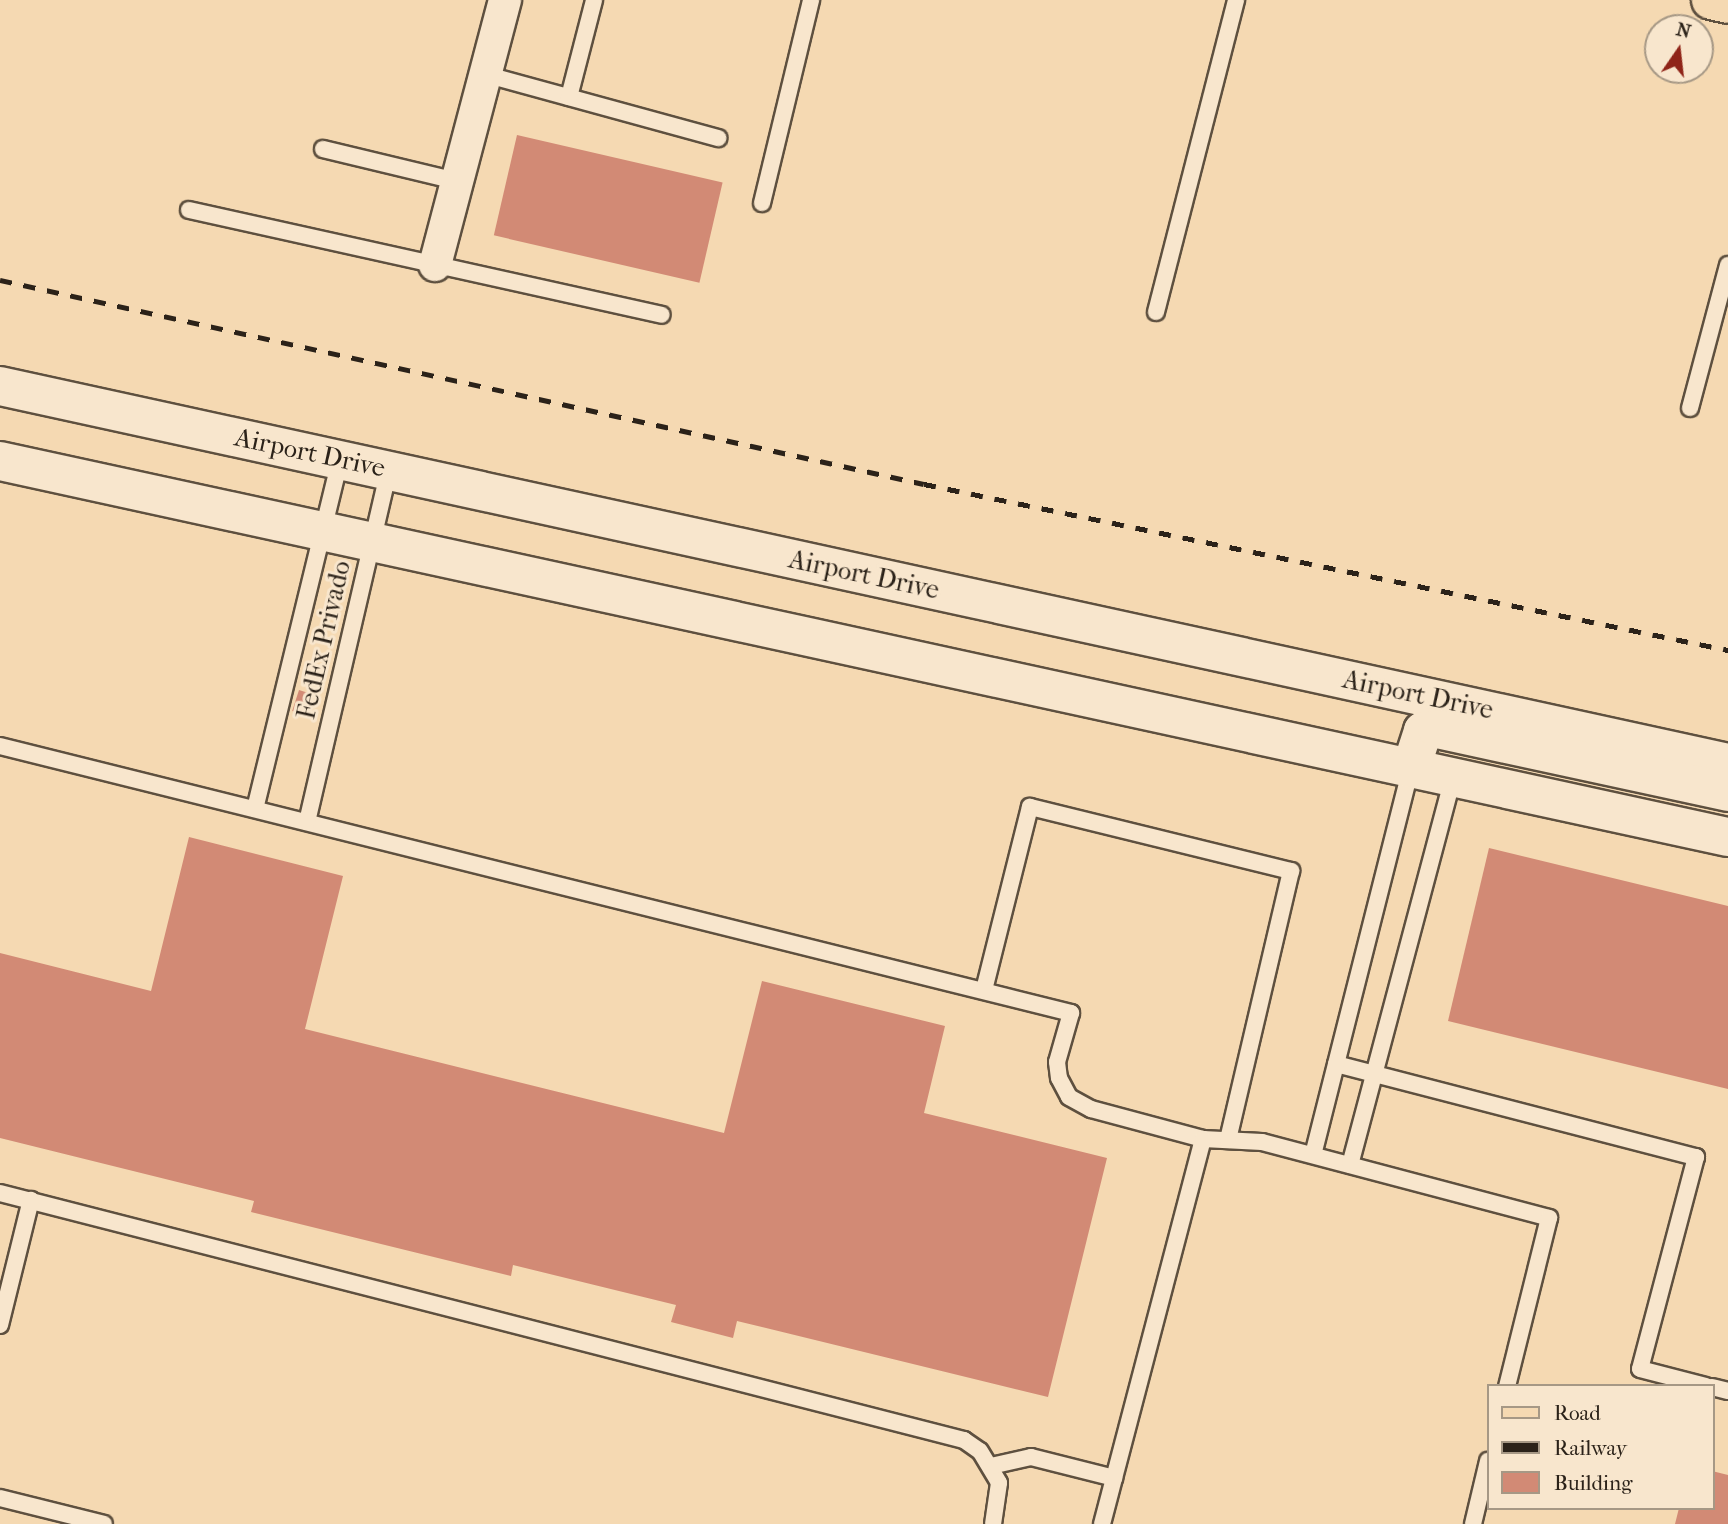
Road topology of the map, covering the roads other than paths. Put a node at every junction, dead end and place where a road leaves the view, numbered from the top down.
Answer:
1 (505, 0) edge
2 (594, 0) edge
3 (811, 0) edge
4 (1236, 0) edge
5 (1711, 0) edge
6 (1728, 4) edge
7 (484, 74) junction
8 (569, 97) junction
9 (718, 138) dead end
10 (323, 149) dead end
11 (456, 181) junction
12 (762, 203) dead end
13 (189, 210) dead end
14 (435, 265) junction
15 (1728, 265) edge
16 (1156, 312) dead end
17 (661, 315) dead end
18 (0, 386) edge
19 (1690, 408) dead end
20 (340, 459) junction
21 (0, 461) edge
22 (389, 470) junction
23 (324, 532) junction
24 (372, 542) junction
25 (0, 746) edge
26 (1728, 763) edge
27 (1411, 768) junction
28 (1453, 777) junction
29 (1728, 792) edge
30 (255, 809) junction
31 (307, 822) junction
32 (1728, 837) edge
33 (984, 990) junction
34 (1336, 1064) junction
35 (1375, 1074) junction
36 (1203, 1139) junction
37 (1228, 1140) junction
38 (1312, 1156) junction
39 (1350, 1166) junction
40 (0, 1192) edge
41 (30, 1200) junction
42 (0, 1325) edge
43 (1507, 1384) edge
44 (1698, 1384) edge
45 (991, 1466) junction
46 (1486, 1469) edge
47 (1114, 1478) junction
48 (0, 1498) edge
49 (104, 1524) edge
50 (993, 1524) edge
51 (1102, 1524) edge
52 (1473, 1524) edge

1 - 7 street
2 - 8 lane
3 - 12 lane
4 - 16 lane
5 - 6 main road
7 - 8 lane
7 - 11 street
8 - 9 lane
10 - 11 lane
11 - 14 street
13 - 14 lane
14 - 17 lane
15 - 19 lane
18 - 20 main road, Airport Drive
20 - 22 main road, Airport Drive
20 - 23 lane, FedEx Privado
21 - 23 main road
22 - 24 lane, FedEx Privado
22 - 26 main road, Airport Drive
23 - 24 main road
23 - 30 lane, FedEx Privado
24 - 27 main road
24 - 31 lane, FedEx Privado
25 - 30 lane
27 - 28 main road
27 - 29 main road
27 - 34 lane
28 - 32 main road
28 - 35 lane
30 - 31 lane
31 - 33 lane
33 - 36 lane
33 - 37 lane
34 - 35 lane
34 - 38 lane
35 - 39 lane
35 - 44 lane
36 - 37 lane
36 - 47 lane
37 - 38 lane
38 - 39 lane
39 - 43 lane
40 - 41 lane
41 - 42 lane
41 - 45 lane
45 - 47 lane
45 - 50 lane
46 - 52 lane
47 - 51 lane
48 - 49 lane

